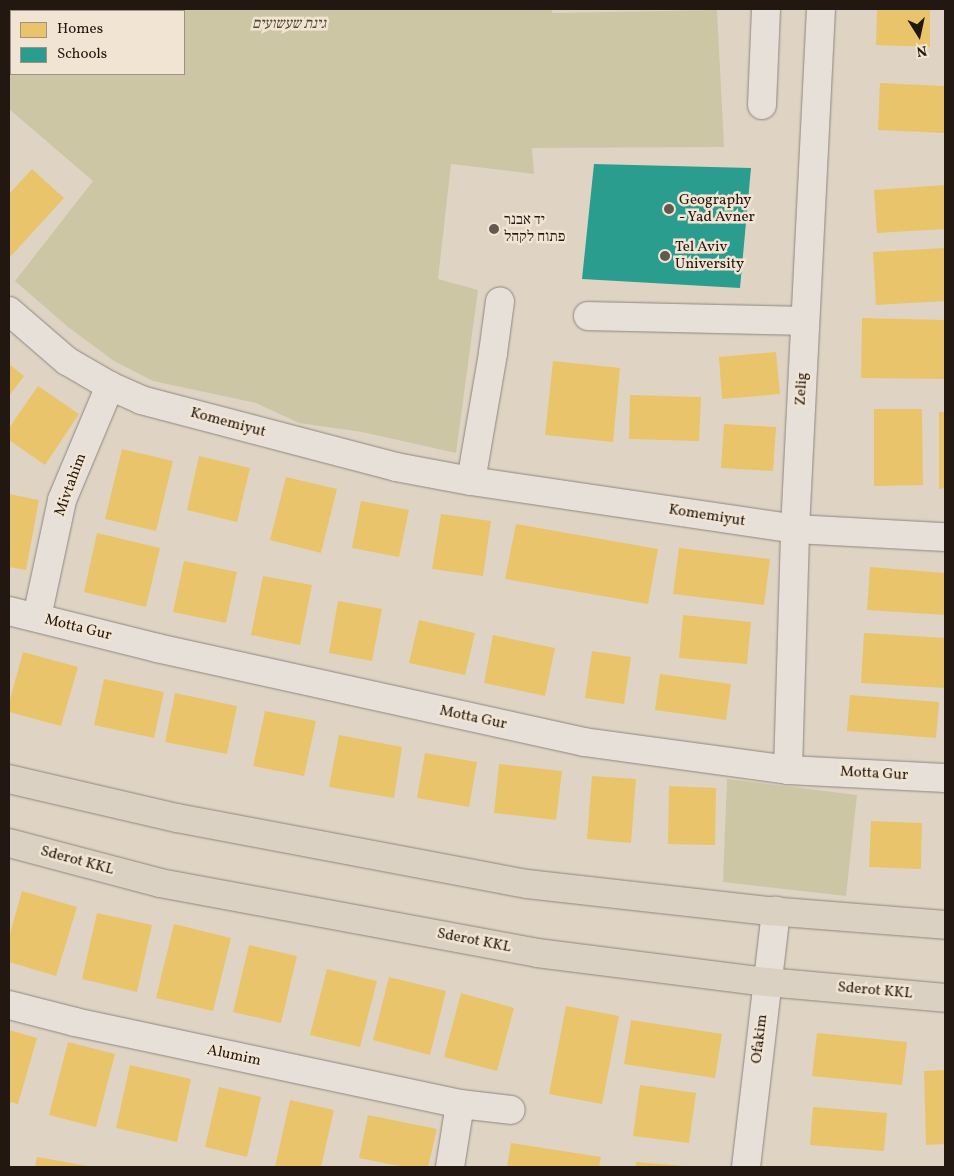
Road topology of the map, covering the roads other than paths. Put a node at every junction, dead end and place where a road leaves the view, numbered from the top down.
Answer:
1 (766, 9) edge
2 (821, 9) edge
3 (762, 105) dead end
4 (500, 301) dead end
5 (9, 311) edge
6 (588, 316) dead end
7 (805, 321) junction
8 (110, 386) junction
9 (471, 481) junction
10 (795, 529) junction
11 (945, 537) edge
12 (9, 611) edge
13 (37, 617) junction
14 (788, 770) junction
15 (9, 778) edge
16 (945, 778) edge
17 (9, 843) edge
18 (776, 912) junction
19 (945, 925) edge
20 (767, 982) junction
21 (945, 998) edge
22 (9, 1005) edge
23 (460, 1104) junction
24 (511, 1110) dead end
25 (450, 1167) edge
26 (746, 1167) edge

1 - 3 street
2 - 7 street, Zelig
4 - 9 street
5 - 8 street, Komemiyut
6 - 7 street
7 - 10 street, Zelig
8 - 9 street, Komemiyut
8 - 13 street, Mivtahim
9 - 10 street, Komemiyut
10 - 11 street, Komemiyut
10 - 14 street, Zelig
12 - 13 street, Motta Gur
13 - 14 street, Motta Gur
14 - 16 street, Motta Gur
15 - 18 main road
17 - 20 main road, Sderot KKL
18 - 19 main road
18 - 20 street, Ofakim
20 - 21 main road, Sderot KKL
20 - 26 street, Ofakim
22 - 23 street, Alumim
23 - 24 street, Alumim
23 - 25 street

